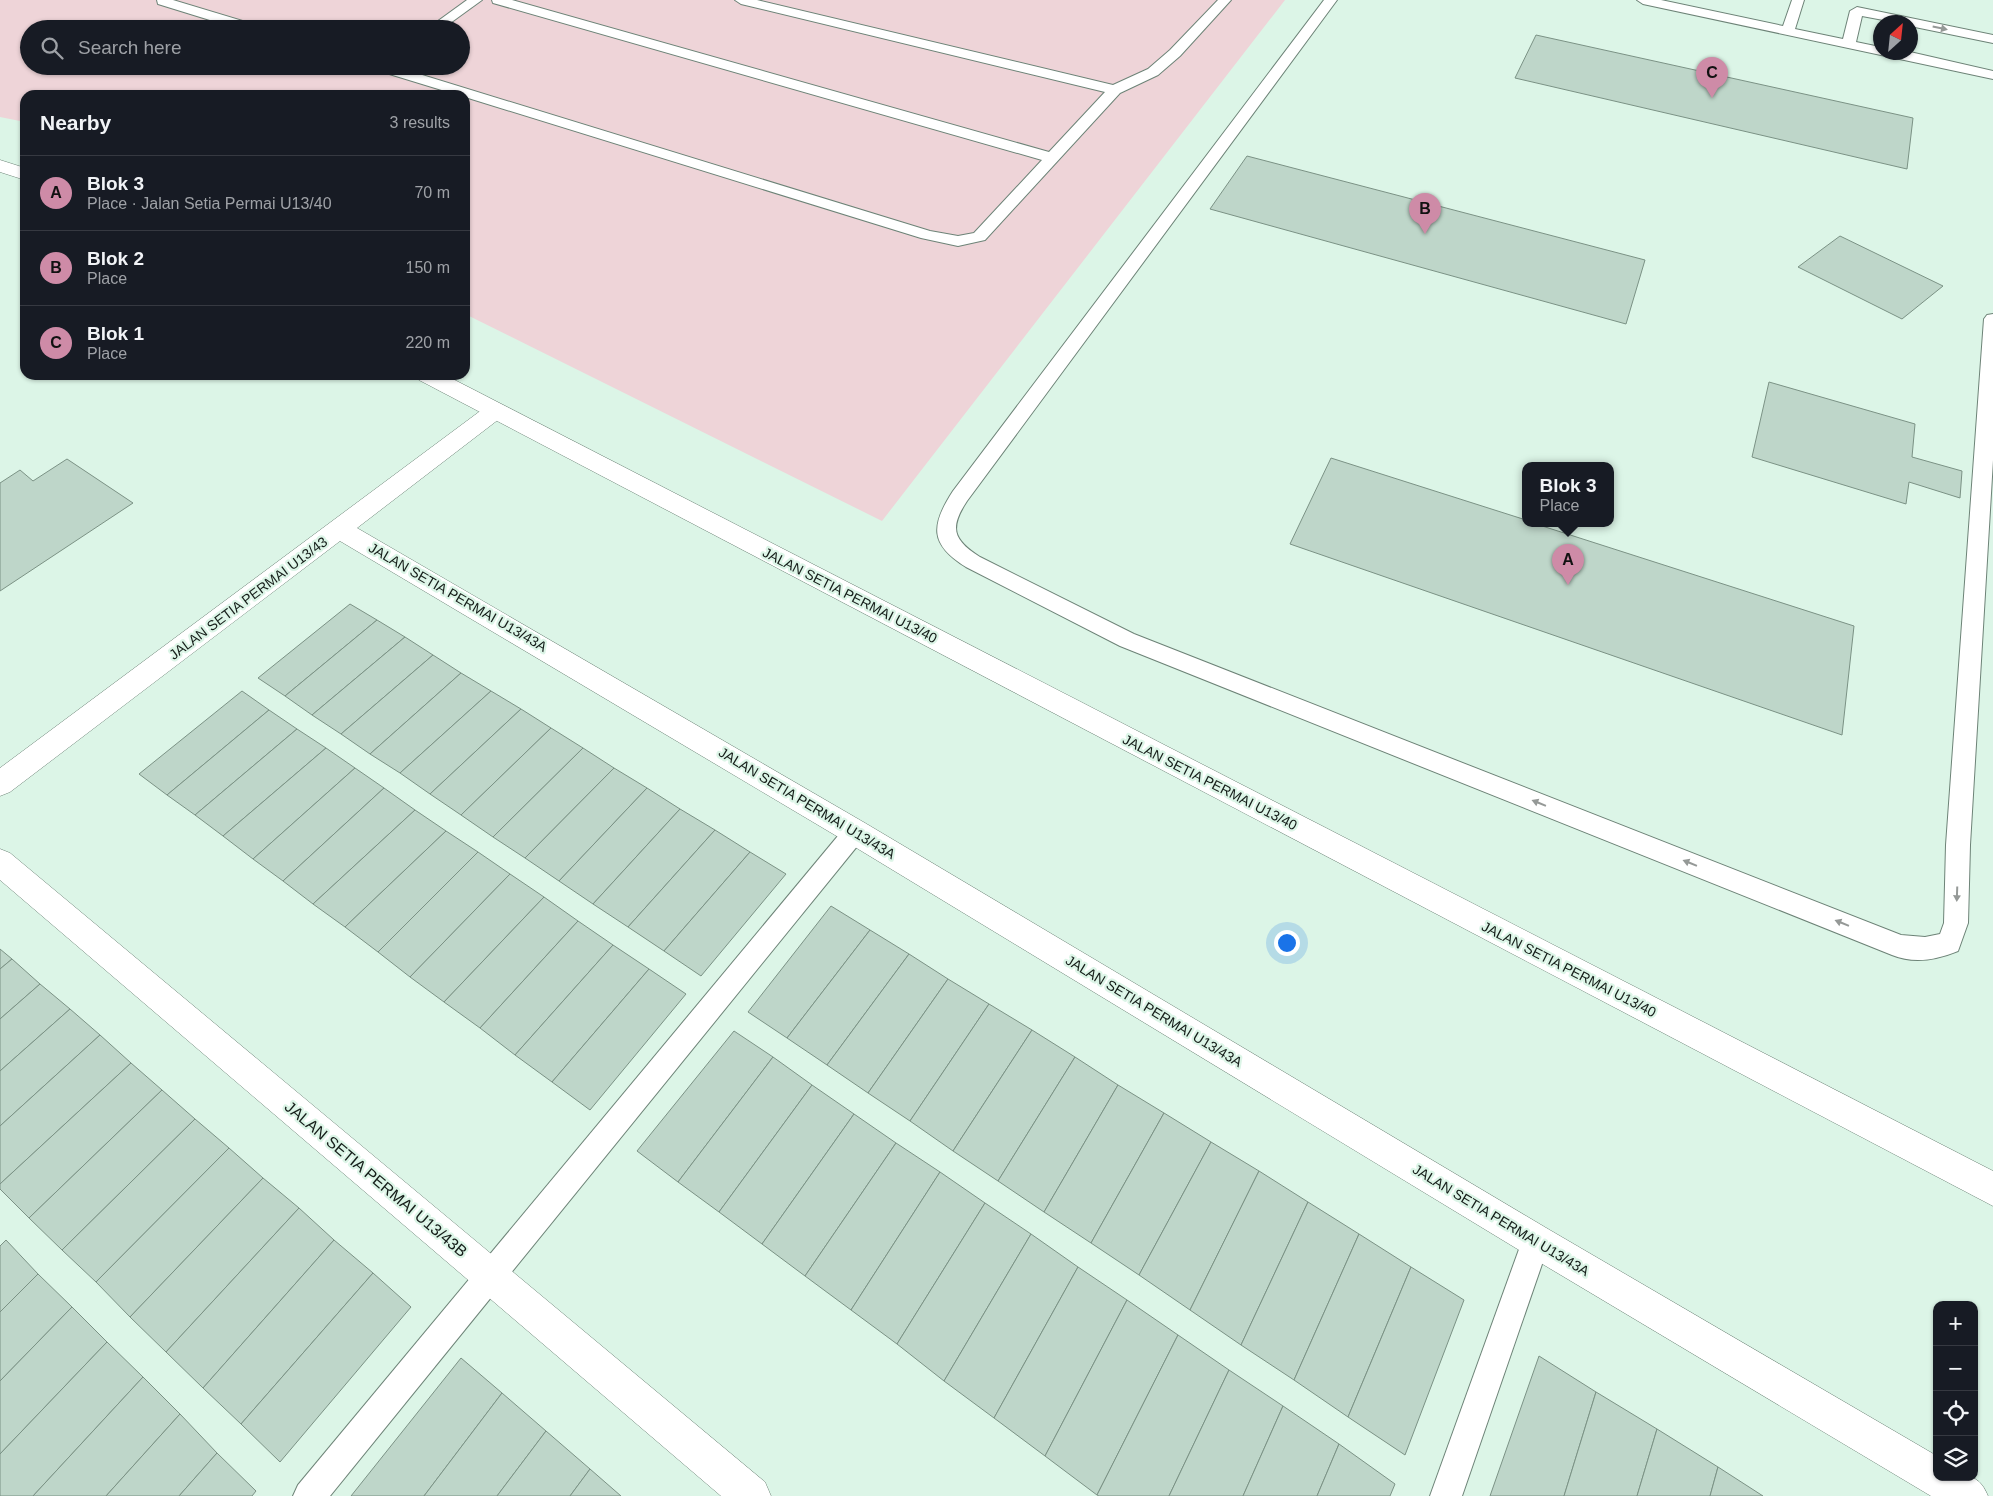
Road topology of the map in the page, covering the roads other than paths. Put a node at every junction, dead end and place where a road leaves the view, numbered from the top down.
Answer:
1 (476, 0) edge
2 (498, 0) edge
3 (741, 0) edge
4 (1224, 0) edge
5 (1331, 0) edge
6 (1643, 0) edge
7 (1725, 0) edge
8 (1798, 0) edge
9 (162, 1) edge
10 (1660, 2) edge
11 (1720, 16) junction
12 (224, 20) edge
13 (446, 20) edge
14 (1788, 31) junction
15 (1993, 39) edge
16 (1849, 44) junction
17 (1873, 49) edge
18 (1918, 58) edge
19 (407, 75) edge
20 (1993, 75) edge
21 (456, 90) edge
22 (1115, 90) junction
23 (470, 94) edge
24 (1052, 158) junction
25 (0, 166) edge
26 (20, 172) edge
27 (1993, 319) edge
28 (436, 380) edge
29 (495, 411) junction
30 (339, 529) junction
31 (0, 784) edge
32 (855, 832) junction
33 (0, 862) edge
34 (1993, 1189) edge
35 (1536, 1241) junction
36 (490, 1276) junction
37 (309, 1496) edge
38 (752, 1496) edge
39 (1446, 1496) edge
40 (1968, 1496) edge

1 - 13 lane
2 - 24 lane
3 - 22 lane
4 - 22 lane
27 -> 5 lane
6 - 10 lane
7 - 11 lane
8 - 14 lane
9 - 12 lane
10 - 11 lane
11 - 14 lane
14 - 16 lane
16 -> 15 lane
16 - 17 lane
18 - 20 lane
19 - 21 lane
22 - 24 lane
23 - 24 lane
25 - 26 street
28 - 29 street, JALAN SETIA PERMAI U13/40
29 - 30 street, JALAN SETIA PERMAI U13/43
29 - 34 street, JALAN SETIA PERMAI U13/40
30 - 31 street, JALAN SETIA PERMAI U13/43
30 - 32 street, JALAN SETIA PERMAI U13/43A
32 - 35 street, JALAN SETIA PERMAI U13/43A
32 - 36 lane
33 - 36 street, JALAN SETIA PERMAI U13/43B
35 - 39 lane
35 - 40 street, JALAN SETIA PERMAI U13/43A
36 - 37 lane
36 - 38 street, JALAN SETIA PERMAI U13/43B

